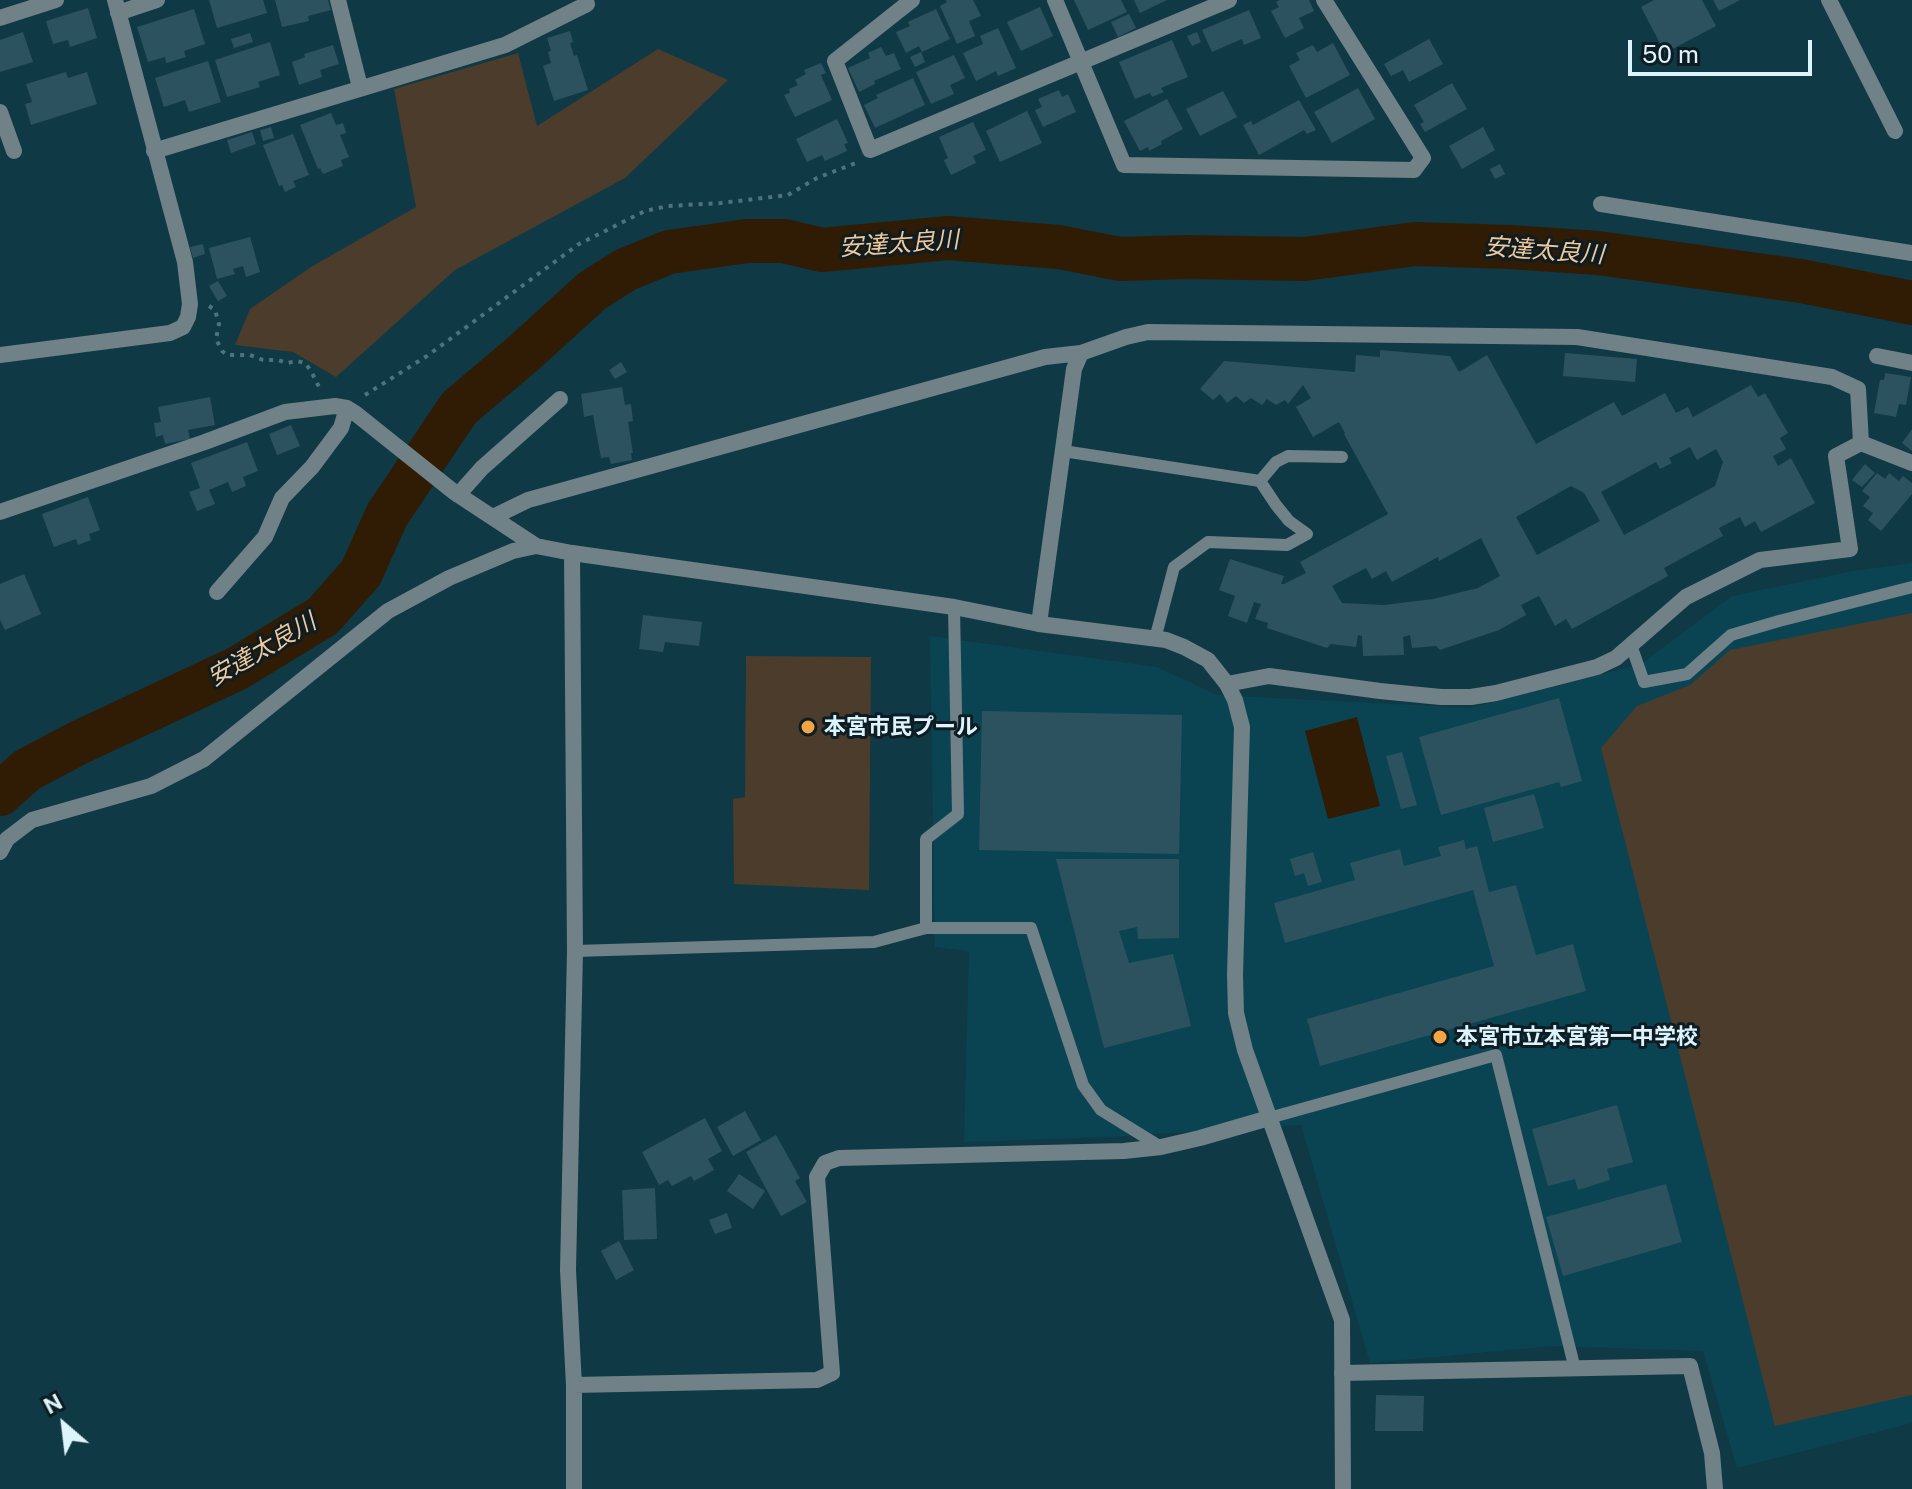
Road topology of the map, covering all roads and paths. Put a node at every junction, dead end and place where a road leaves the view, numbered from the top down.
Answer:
1 (56, 0) edge
2 (157, 0) edge
3 (338, 0) edge
4 (585, 0) edge
5 (912, 0) edge
6 (1055, 0) edge
7 (1229, 0) edge
8 (1324, 0) edge
9 (1829, 0) edge
10 (116, 6) edge
11 (0, 18) edge
12 (1082, 61) junction
13 (360, 87) junction
14 (0, 112) edge
15 (1895, 131) dead end
16 (870, 150) junction
17 (14, 151) dead end
18 (154, 151) junction
19 (1601, 204) dead end
20 (1912, 253) edge
21 (204, 296) dead end
22 (1081, 353) junction
23 (0, 355) edge
24 (1877, 356) dead end
25 (1912, 363) edge
26 (560, 399) dead end
27 (346, 409) junction
28 (1861, 443) junction
29 (1063, 451) junction
30 (1342, 457) dead end
31 (1912, 463) edge
32 (1260, 481) junction
33 (456, 493) junction
34 (0, 512) edge
35 (493, 517) junction
36 (536, 546) junction
37 (572, 553) junction
38 (1912, 587) edge
39 (217, 592) dead end
40 (954, 607) junction
41 (1039, 624) junction
42 (1155, 639) junction
43 (1631, 645) junction
44 (1227, 684) junction
45 (0, 852) edge
46 (926, 928) junction
47 (575, 951) junction
48 (1269, 1118) junction
49 (1161, 1147) junction
50 (1575, 1369) junction
51 (1342, 1373) junction
52 (574, 1385) junction
53 (574, 1489) edge
54 (1343, 1489) edge
55 (1715, 1489) edge

1 - 11 street
2 - 10 street
3 - 13 street
4 - 13 street
5 - 16 street
6 - 12 street
7 - 12 street
8 - 12 street
9 - 15 street
10 - 18 street
12 - 16 street
13 - 18 street
14 - 17 street
16 - 27 path
18 - 23 street
19 - 20 street
21 - 27 path
22 - 28 street
22 - 29 street
22 - 35 street
24 - 25 street
26 - 33 street
27 - 33 street
27 - 34 street
27 - 39 street
28 - 31 street
28 - 43 street
29 - 32 lane
29 - 41 street
30 - 32 lane
32 - 42 lane
33 - 35 street
35 - 36 street
36 - 37 street
36 - 45 street
37 - 40 street
37 - 47 street
38 - 43 lane
40 - 41 street
40 - 46 lane
41 - 42 street
42 - 44 street
43 - 44 street
44 - 48 street
46 - 47 lane
46 - 49 lane
47 - 52 street
48 - 49 street
48 - 50 lane
48 - 51 street
49 - 52 street
50 - 51 street
50 - 55 street
51 - 54 street
52 - 53 street

